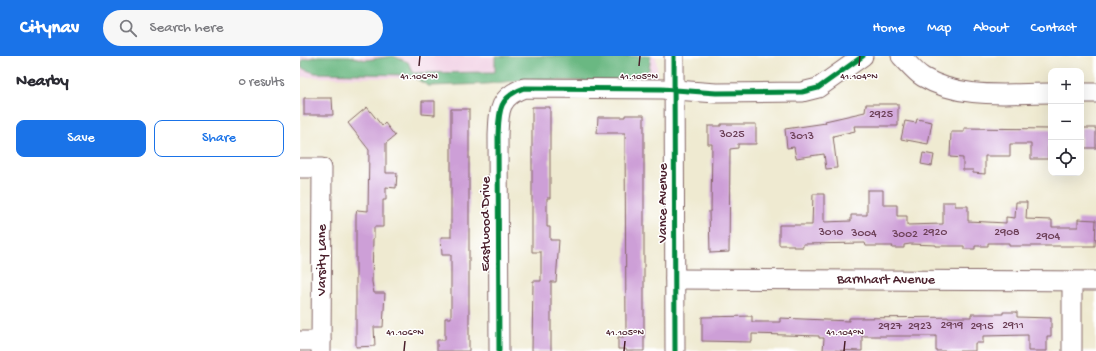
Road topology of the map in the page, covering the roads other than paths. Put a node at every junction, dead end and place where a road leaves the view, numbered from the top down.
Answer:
1 (674, 56) edge
2 (863, 56) edge
3 (901, 56) edge
4 (676, 90) junction
5 (1048, 93) edge
6 (1084, 93) edge
7 (1096, 94) edge
8 (300, 168) edge
9 (675, 279) junction
10 (1072, 281) junction
11 (1096, 281) edge
12 (300, 341) edge
13 (321, 346) edge
14 (499, 351) edge
15 (675, 351) edge
16 (1072, 351) edge

1 - 4 street, Vance Avenue
2 - 4 street
3 - 5 street
4 - 9 street, Vance Avenue
4 - 14 street, Eastwood Drive
6 - 7 street
8 - 13 street, Varsity Lane
9 - 10 street, Barnhart Avenue
9 - 15 street, Vance Avenue
10 - 11 street, Barnhart Avenue
10 - 16 street
12 - 13 street

